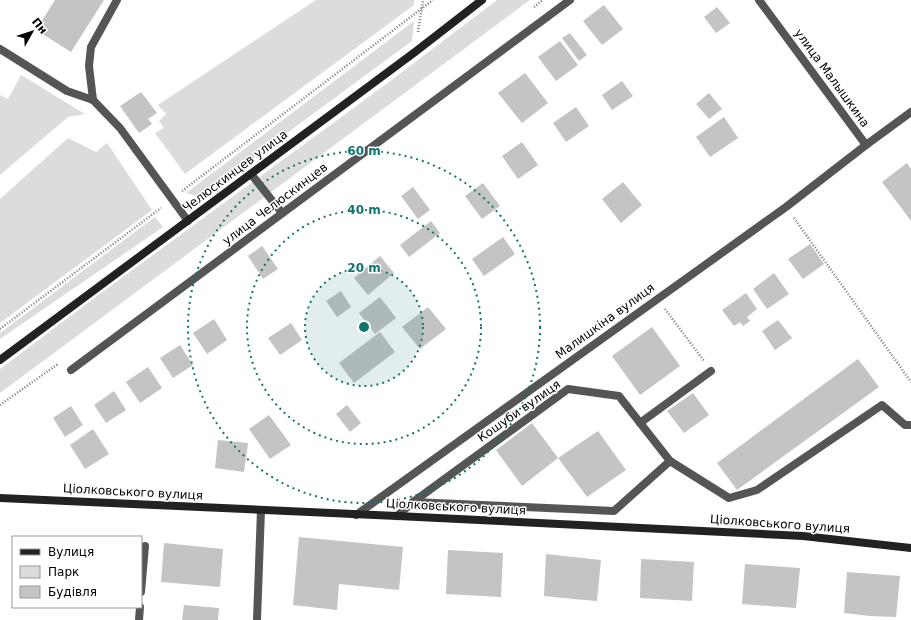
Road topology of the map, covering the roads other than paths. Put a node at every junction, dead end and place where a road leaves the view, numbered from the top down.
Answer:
1 (118, 0) edge
2 (482, 0) edge
3 (570, 0) edge
4 (759, 0) edge
5 (0, 49) edge
6 (93, 100) junction
7 (911, 112) edge
8 (866, 145) junction
9 (251, 174) junction
10 (282, 213) junction
11 (188, 221) junction
12 (0, 360) edge
13 (72, 370) road end
14 (711, 371) road end
15 (640, 423) junction
16 (911, 425) edge
17 (670, 461) junction
18 (0, 498) edge
19 (413, 502) junction
20 (261, 510) junction
21 (356, 514) junction
22 (397, 516) junction
23 (145, 546) dead end
24 (911, 548) edge
25 (142, 580) edge
26 (140, 608) edge
27 (139, 620) edge
28 (257, 620) edge

1 - 6 street
2 - 9 main road, Челюскинцев улица
3 - 10 street, улица Челюскинцев
4 - 8 street, улица Малышкина
5 - 6 street
6 - 11 street
7 - 8 street, улица Малышкина
8 - 21 street, Малишкіна вулиця
9 - 10 street
9 - 11 main road, Челюскинцев улица
10 - 13 street, улица Челюскинцев
11 - 12 main road, Челюскинцев улица
14 - 15 street
15 - 17 street, Кошуби вулиця
15 - 19 street, Кошуби вулиця
16 - 17 street, Кошуби вулиця
17 - 19 street
18 - 20 main road, Ціолковського вулиця
19 - 22 street, Кошуби вулиця
20 - 21 main road, Ціолковського вулиця
20 - 28 street
21 - 22 main road, Ціолковського вулиця
22 - 24 main road, Ціолковського вулиця
23 - 25 street
26 - 27 street

